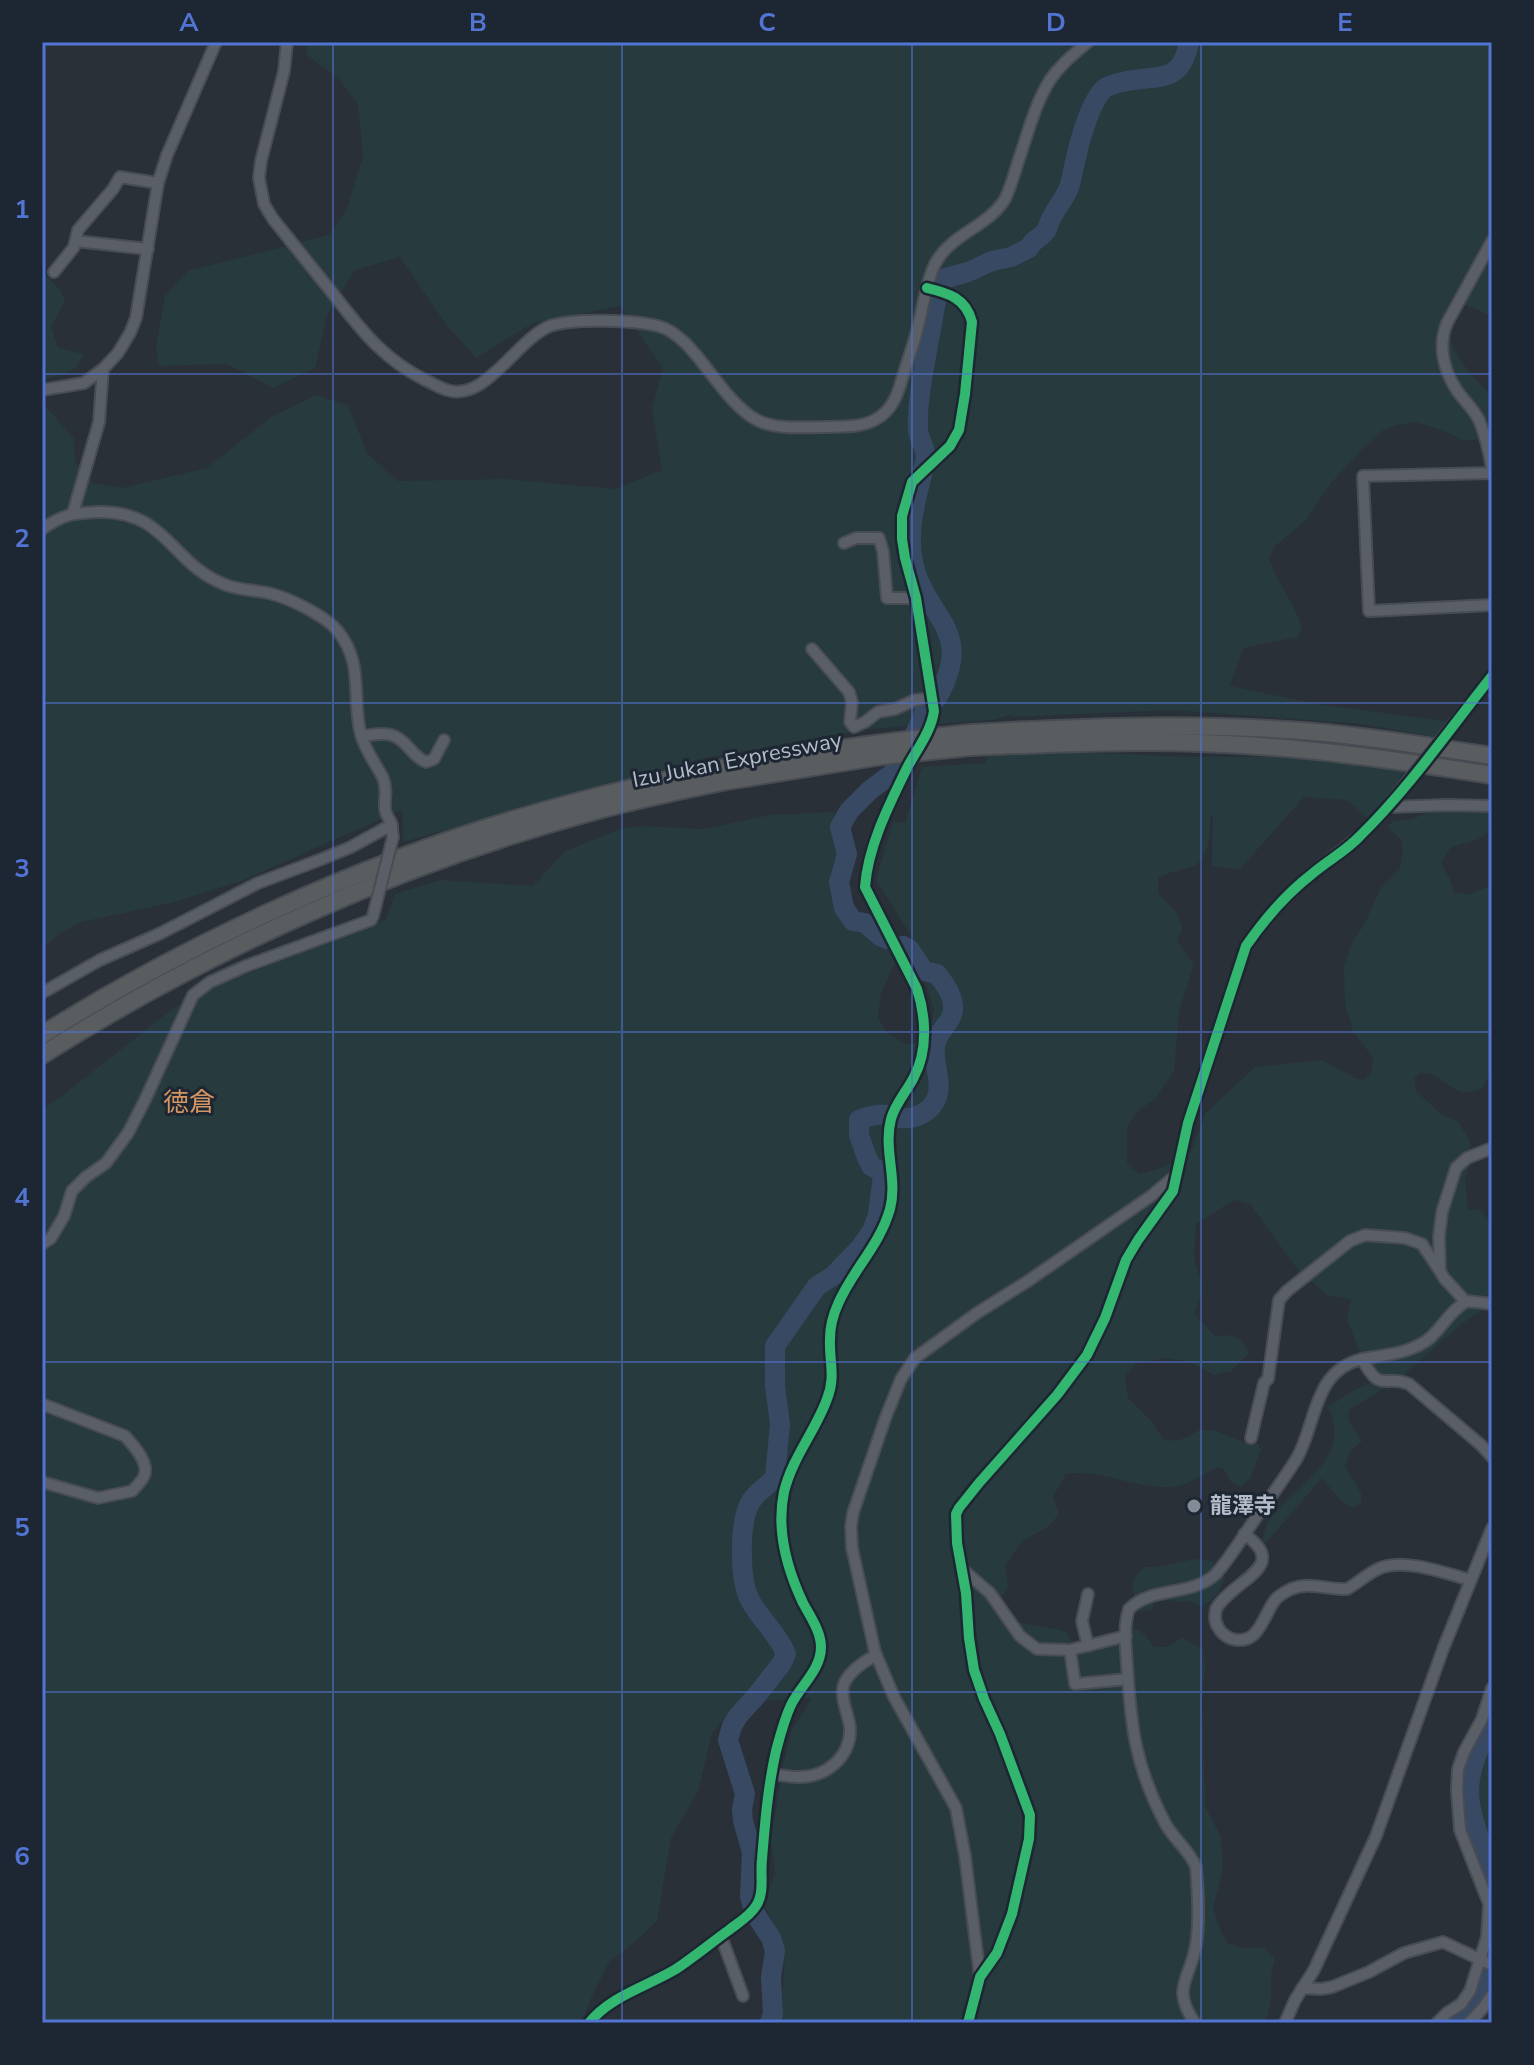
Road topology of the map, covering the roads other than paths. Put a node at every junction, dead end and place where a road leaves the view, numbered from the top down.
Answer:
1 (216, 42) edge
2 (287, 42) edge
3 (1088, 42) edge
4 (158, 183) junction
5 (76, 241) junction
6 (1492, 241) edge
7 (148, 249) junction
8 (54, 272) dead end
9 (927, 288) junction
10 (103, 369) junction
11 (42, 390) edge
12 (1492, 471) edge
13 (73, 513) junction
14 (42, 529) edge
15 (844, 543) dead end
16 (916, 598) junction
17 (1492, 605) edge
18 (812, 649) dead end
19 (1492, 676) edge
20 (932, 698) junction
21 (362, 736) junction
22 (444, 740) dead end
23 (970, 740) junction
24 (1492, 756) edge
25 (728, 774) junction
26 (1492, 775) edge
27 (1390, 804) junction
28 (1492, 806) edge
29 (391, 825) junction
30 (42, 993) edge
31 (42, 1035) edge
32 (42, 1055) edge
33 (1492, 1148) edge
34 (1176, 1175) junction
35 (42, 1244) edge
36 (1440, 1271) junction
37 (1466, 1302) junction
38 (1492, 1304) edge
39 (1362, 1359) junction
40 (42, 1404) edge
41 (1251, 1438) dead end
42 (1492, 1457) edge
43 (42, 1482) edge
44 (1492, 1528) edge
45 (1244, 1534) junction
46 (962, 1569) junction
47 (1470, 1580) junction
48 (1088, 1594) dead end
49 (1126, 1636) junction
50 (1088, 1646) junction
51 (1070, 1650) junction
52 (876, 1655) junction
53 (1128, 1679) junction
54 (1492, 1688) edge
55 (772, 1774) junction
56 (721, 1936) junction
57 (1485, 1961) edge
58 (980, 1977) junction
59 (1302, 1988) junction
60 (1492, 1995) edge
61 (743, 1996) dead end
62 (595, 2021) edge
63 (968, 2023) edge
64 (1195, 2023) edge
65 (1285, 2023) edge
66 (1437, 2023) edge
67 (1469, 2023) edge

1 - 4 street
2 - 9 street
3 - 9 street
4 - 5 street
4 - 7 street
5 - 7 street
5 - 8 street
6 - 12 street
7 - 10 street
9 - 16 street
10 - 11 street
10 - 13 street
12 - 17 street
13 - 14 street
13 - 21 street
15 - 16 street
16 - 20 street
18 - 20 street
19 - 27 street, bridge
20 - 55 street
21 - 22 street
21 - 29 street
23 - 24 highway, Izu Jukan Expressway
23 - 25 highway, Izu Jukan Expressway, bridge
23 - 26 highway, Izu Jukan Expressway
25 - 31 highway, Izu Jukan Expressway
25 - 32 highway, Izu Jukan Expressway
27 - 28 street
27 - 34 street
29 - 30 street
29 - 35 street, bridge
33 - 36 street
34 - 46 street
34 - 52 street
36 - 37 street
36 - 41 street
37 - 38 street
37 - 39 street
39 - 42 street
39 - 45 street
40 - 43 street
44 - 47 street
45 - 47 street
45 - 49 street
46 - 51 street
46 - 58 street
47 - 59 street
48 - 50 street
49 - 50 street
49 - 53 street
50 - 51 street
51 - 53 street
52 - 55 street
52 - 58 street
53 - 64 street
54 - 57 street
55 - 56 street
56 - 61 street
56 - 62 street
57 - 59 street
57 - 66 street
58 - 63 street
59 - 65 street
60 - 67 street

